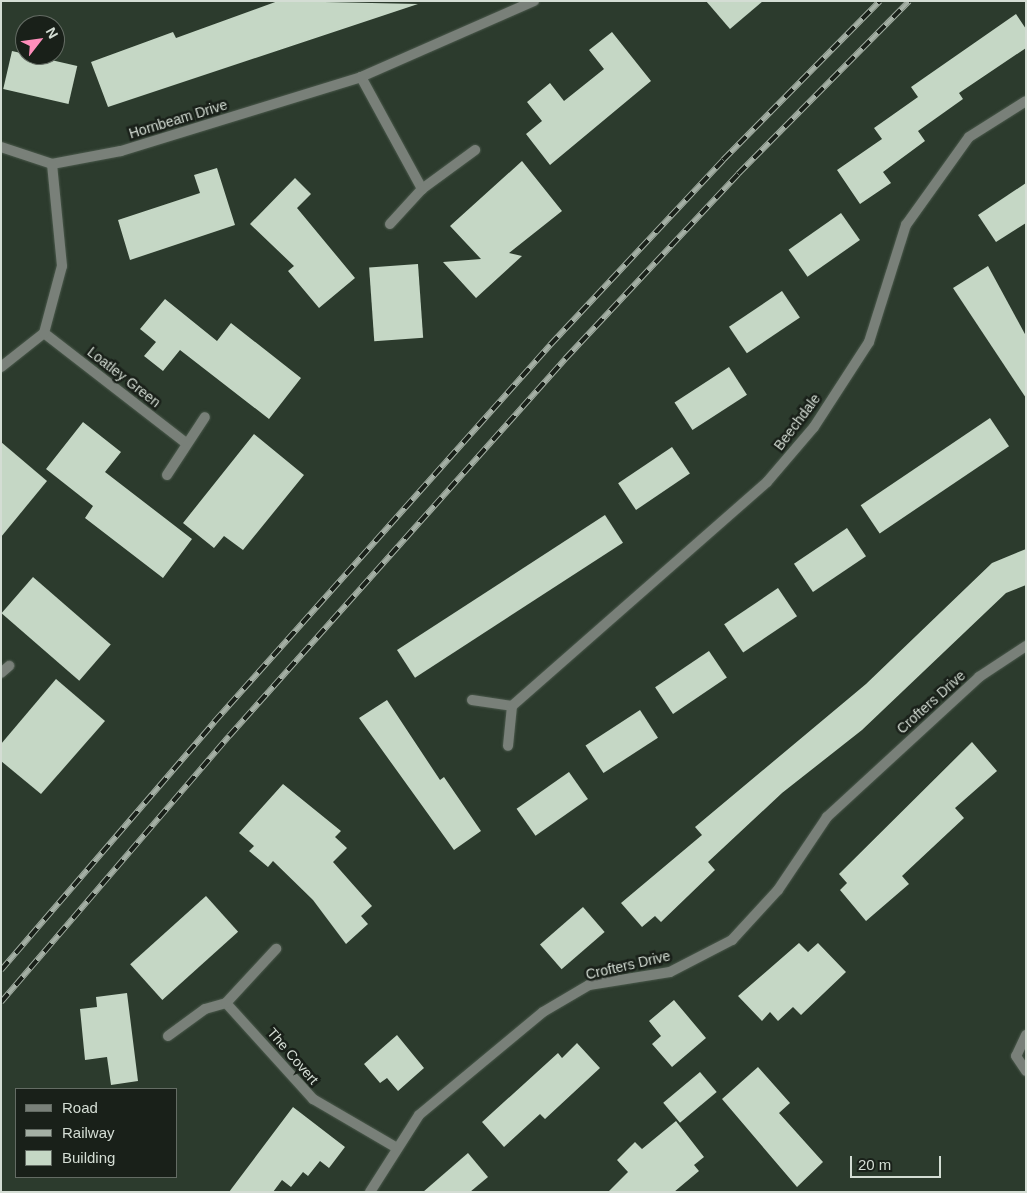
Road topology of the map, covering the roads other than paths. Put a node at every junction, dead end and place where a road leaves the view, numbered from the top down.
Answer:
1 (534, 1) edge
2 (361, 77) junction
3 (1026, 101) edge
4 (1, 147) edge
5 (475, 150) dead end
6 (52, 164) junction
7 (422, 189) junction
8 (390, 224) dead end
9 (44, 333) junction
10 (1, 367) edge
11 (205, 417) dead end
12 (186, 443) junction
13 (166, 474) dead end
14 (1026, 646) edge
15 (472, 700) dead end
16 (512, 706) junction
17 (508, 746) dead end
18 (276, 949) dead end
19 (226, 1003) junction
20 (168, 1036) dead end
21 (1026, 1036) edge
22 (1026, 1071) edge
23 (397, 1148) junction
24 (370, 1192) edge

1 - 2 street, Hornbeam Drive
2 - 6 street, Hornbeam Drive
2 - 7 street
3 - 16 street, Beechdale
4 - 6 street, Hornbeam Drive
5 - 7 street
6 - 9 street
7 - 8 street
9 - 10 street
9 - 12 street, Loatley Green
11 - 12 street
12 - 13 street
14 - 23 street, Crofters Drive
15 - 16 street
16 - 17 street
18 - 19 street
19 - 20 street
19 - 23 street, The Covert
21 - 22 street
23 - 24 street, Crofters Drive

